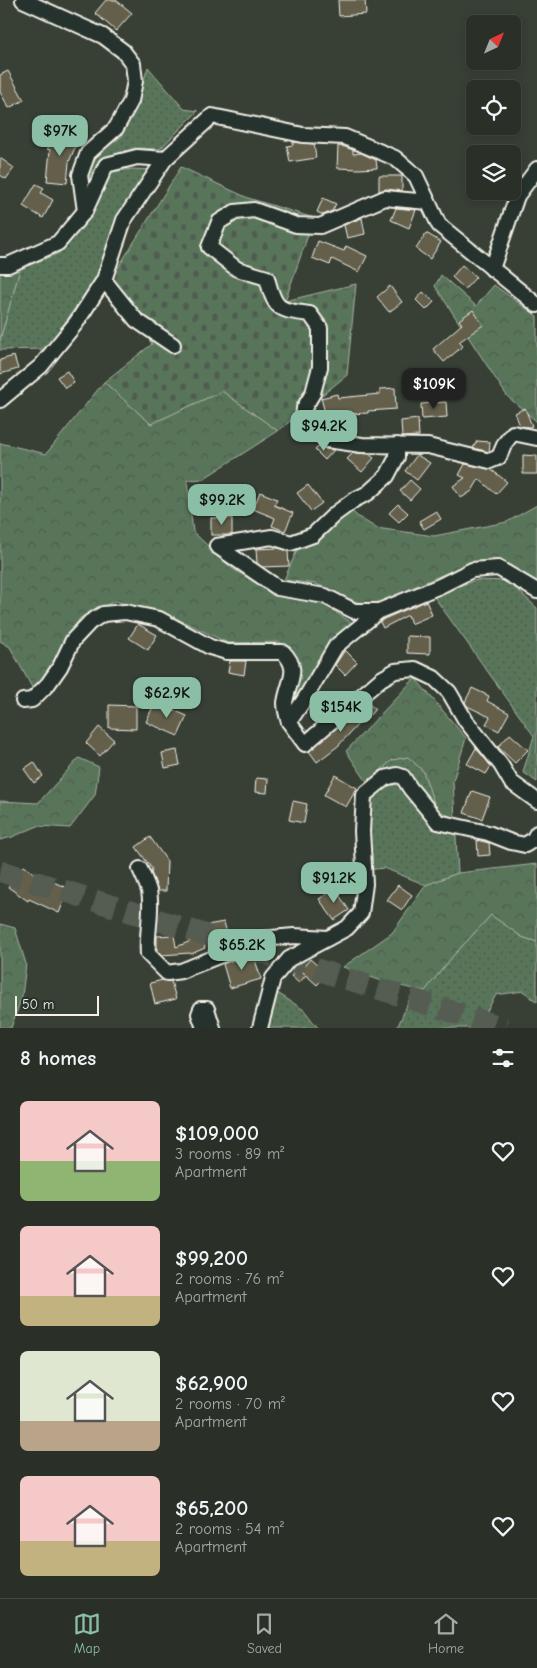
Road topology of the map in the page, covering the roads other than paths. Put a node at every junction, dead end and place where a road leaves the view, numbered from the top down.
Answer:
1 (23, 0) edge
2 (165, 159) junction
3 (537, 169) edge
4 (428, 202) junction
5 (85, 211) junction
6 (0, 265) edge
7 (492, 269) junction
8 (104, 280) junction
9 (537, 305) edge
10 (173, 345) dead end
11 (0, 400) edge
12 (537, 438) edge
13 (397, 445) junction
14 (537, 591) edge
15 (379, 611) junction
16 (23, 701) dead end
17 (288, 722) junction
18 (537, 800) edge
19 (537, 833) edge
20 (140, 869) dead end
21 (328, 938) junction
22 (204, 1028) edge
23 (213, 1028) edge
24 (260, 1028) edge

1 - 5 street
2 - 4 street
2 - 5 street
2 - 8 street
3 - 7 street
4 - 7 street
4 - 13 street
5 - 6 street
7 - 9 street
8 - 10 street
8 - 11 street
12 - 13 street
13 - 15 street
14 - 15 street
15 - 17 street
16 - 17 street
17 - 18 street
19 - 21 street
20 - 21 street
21 - 24 street
22 - 23 street

